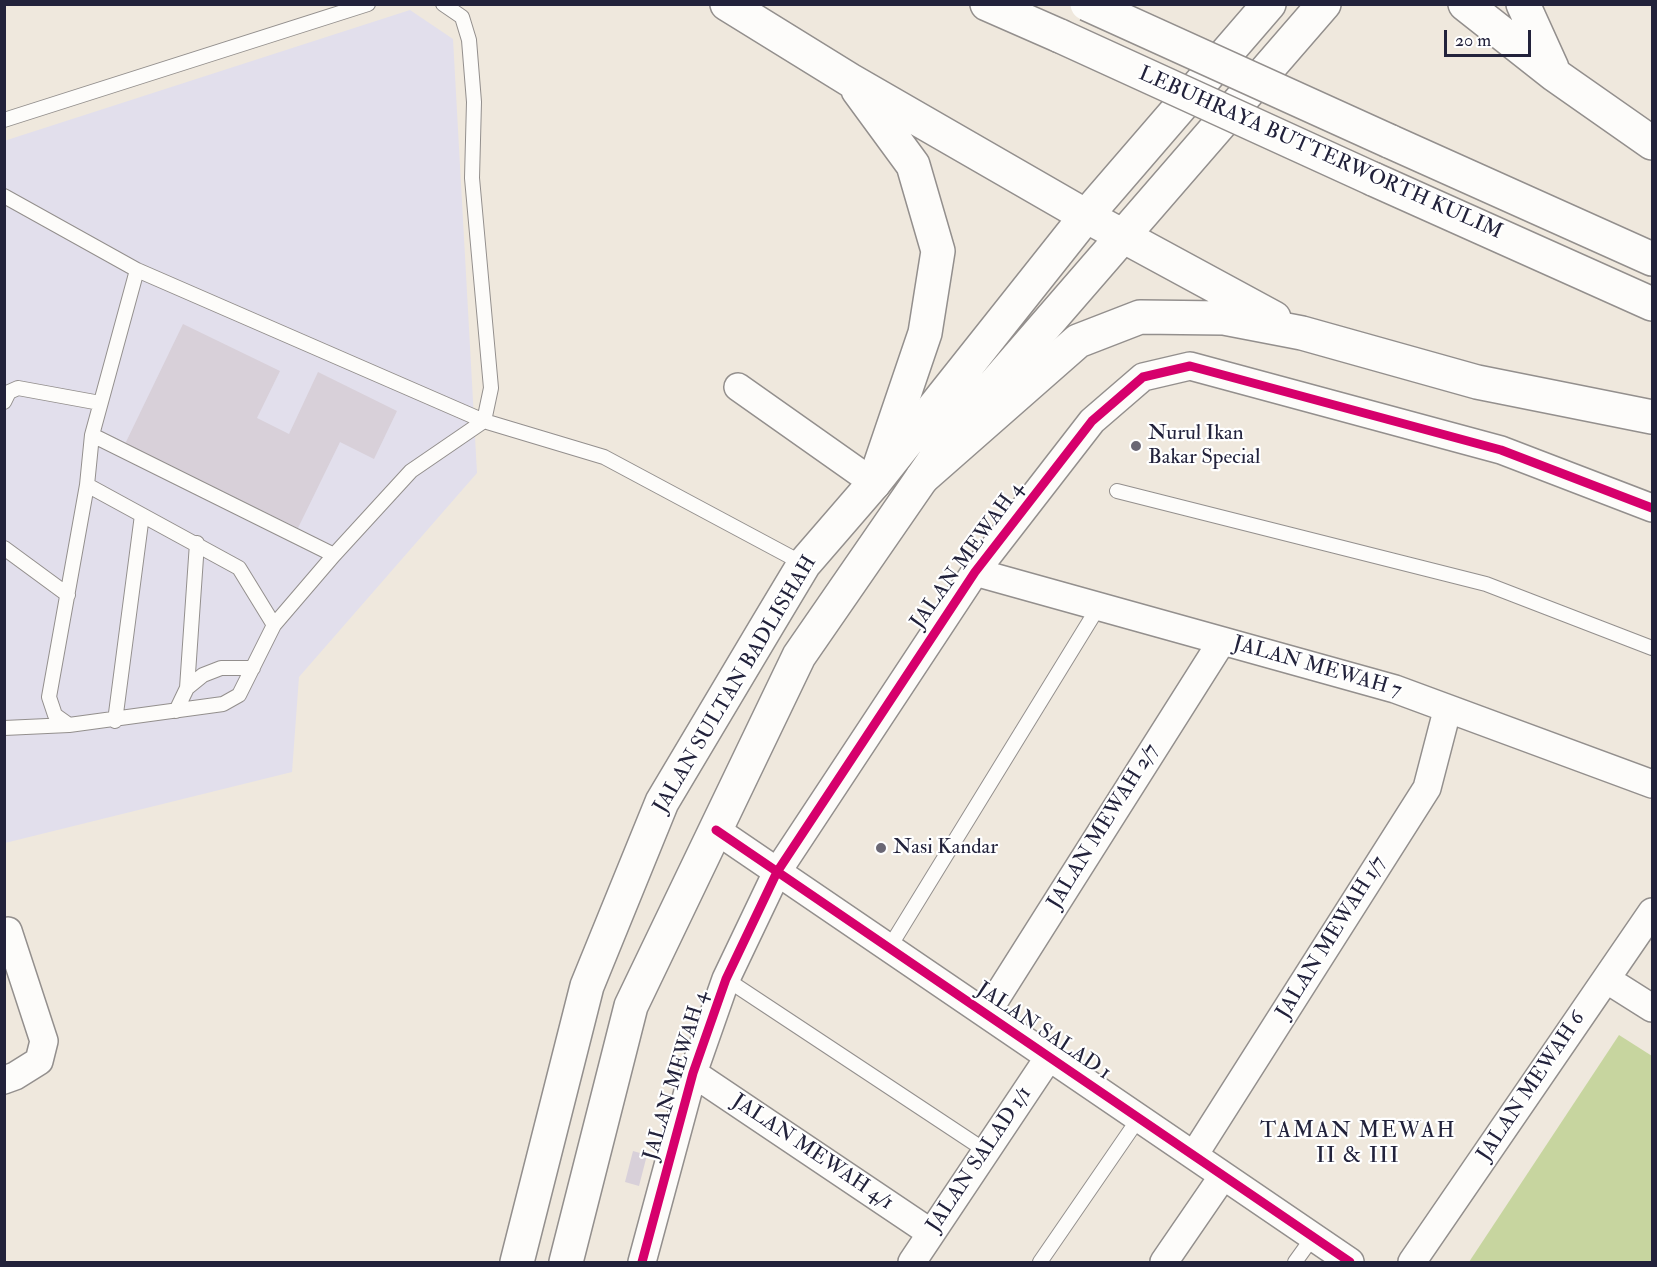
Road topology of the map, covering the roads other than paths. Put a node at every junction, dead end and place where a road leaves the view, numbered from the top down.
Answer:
1 (368, 4) edge
2 (443, 4) edge
3 (727, 4) edge
4 (987, 4) edge
5 (1087, 4) edge
6 (1269, 4) edge
7 (1324, 4) edge
8 (1465, 4) edge
9 (1523, 4) edge
10 (1555, 75) junction
11 (850, 80) junction
12 (4, 120) edge
13 (1653, 142) edge
14 (4, 196) edge
15 (1086, 216) junction
16 (1124, 237) junction
17 (1653, 259) edge
18 (137, 270) junction
19 (1653, 303) edge
20 (1302, 333) junction
21 (738, 387) dead end
22 (4, 402) edge
23 (99, 403) junction
24 (1653, 417) edge
25 (483, 421) junction
26 (92, 435) junction
27 (922, 478) junction
28 (874, 483) junction
29 (87, 484) junction
30 (1117, 491) dead end
31 (1653, 508) edge
32 (142, 515) junction
33 (197, 543) junction
34 (4, 548) edge
35 (334, 555) junction
36 (804, 564) junction
37 (975, 572) junction
38 (68, 595) junction
39 (1099, 606) junction
40 (273, 625) junction
41 (1221, 641) junction
42 (1653, 648) edge
43 (253, 668) junction
44 (188, 687) junction
45 (176, 711) junction
46 (1447, 711) junction
47 (115, 721) junction
48 (69, 725) junction
49 (4, 728) edge
50 (1653, 784) edge
51 (717, 830) junction
52 (777, 872) junction
53 (1653, 912) edge
54 (8, 931) dead end
55 (889, 948) junction
56 (1606, 979) junction
57 (726, 980) junction
58 (1653, 1008) edge
59 (986, 1014) junction
60 (1049, 1057) junction
61 (693, 1073) junction
62 (4, 1080) edge
63 (1139, 1118) junction
64 (986, 1151) junction
65 (1194, 1155) junction
66 (1223, 1176) junction
67 (931, 1233) junction
68 (1313, 1237) junction
69 (517, 1263) edge
70 (566, 1263) edge
71 (642, 1263) edge
72 (912, 1263) edge
73 (1040, 1263) edge
74 (1164, 1263) edge
75 (1295, 1263) edge
76 (1350, 1263) edge
77 (1412, 1263) edge

1 - 12 lane
2 - 25 lane
3 - 11 main road
4 - 19 main road, LEBUHRAYA BUTTERWORTH KULIM, bridge
5 - 17 main road, LEBUHRAYA BUTTERWORTH KULIM, bridge
6 - 15 main road, JALAN SULTAN BADLISHAH
7 - 16 main road, JALAN SULTAN BADLISHAH
8 - 10 main road
9 - 10 main road
10 - 13 main road
11 - 15 main road
11 - 28 main road
14 - 18 lane
15 - 16 main road
15 - 28 main road, JALAN SULTAN BADLISHAH
16 - 20 main road
16 - 27 main road, JALAN SULTAN BADLISHAH
18 - 23 lane
18 - 25 lane
20 - 24 main road
20 - 27 main road
21 - 28 street
22 - 23 lane
23 - 26 lane
25 - 35 lane
25 - 36 lane
26 - 29 lane
26 - 35 lane
27 - 51 main road, JALAN SULTAN BADLISHAH
28 - 36 main road, JALAN SULTAN BADLISHAH
29 - 32 lane
29 - 38 lane
30 - 42 lane
31 - 37 street, JALAN MEWAH 4
32 - 33 lane
32 - 47 lane
33 - 40 lane
33 - 44 lane
34 - 38 lane
35 - 40 lane
36 - 69 main road, JALAN SULTAN BADLISHAH
37 - 39 street, JALAN MEWAH 7
37 - 52 street, JALAN MEWAH 4
38 - 48 lane
39 - 41 street, JALAN MEWAH 7
39 - 55 lane
40 - 43 lane
41 - 46 street, JALAN MEWAH 7
41 - 59 street, JALAN MEWAH 2/7
43 - 44 lane
43 - 45 lane
44 - 45 lane
45 - 47 lane
46 - 50 street, JALAN MEWAH 7
46 - 65 street, JALAN MEWAH 1/7
47 - 48 lane
48 - 49 lane
51 - 52 street, JALAN SALAD 1
51 - 70 main road, JALAN SULTAN BADLISHAH
52 - 55 street, JALAN SALAD 1
52 - 57 street, JALAN MEWAH 4
53 - 56 street, JALAN MEWAH 6
54 - 62 street
55 - 59 street, JALAN SALAD 1
56 - 58 street
56 - 77 street, JALAN MEWAH 6
57 - 61 street, JALAN MEWAH 4
57 - 64 lane
59 - 60 street, JALAN SALAD 1
60 - 63 street, JALAN SALAD 1
60 - 64 street, JALAN SALAD 1/1
61 - 67 street, JALAN MEWAH 4/1
61 - 71 street, JALAN MEWAH 4
63 - 65 street, JALAN SALAD 1
63 - 73 lane
64 - 67 street, JALAN SALAD 1/1
65 - 66 street, JALAN SALAD 1
66 - 68 street, JALAN SALAD 1
66 - 74 street
67 - 72 street, JALAN SALAD 1/1
68 - 75 lane
68 - 76 street, JALAN SALAD 1

